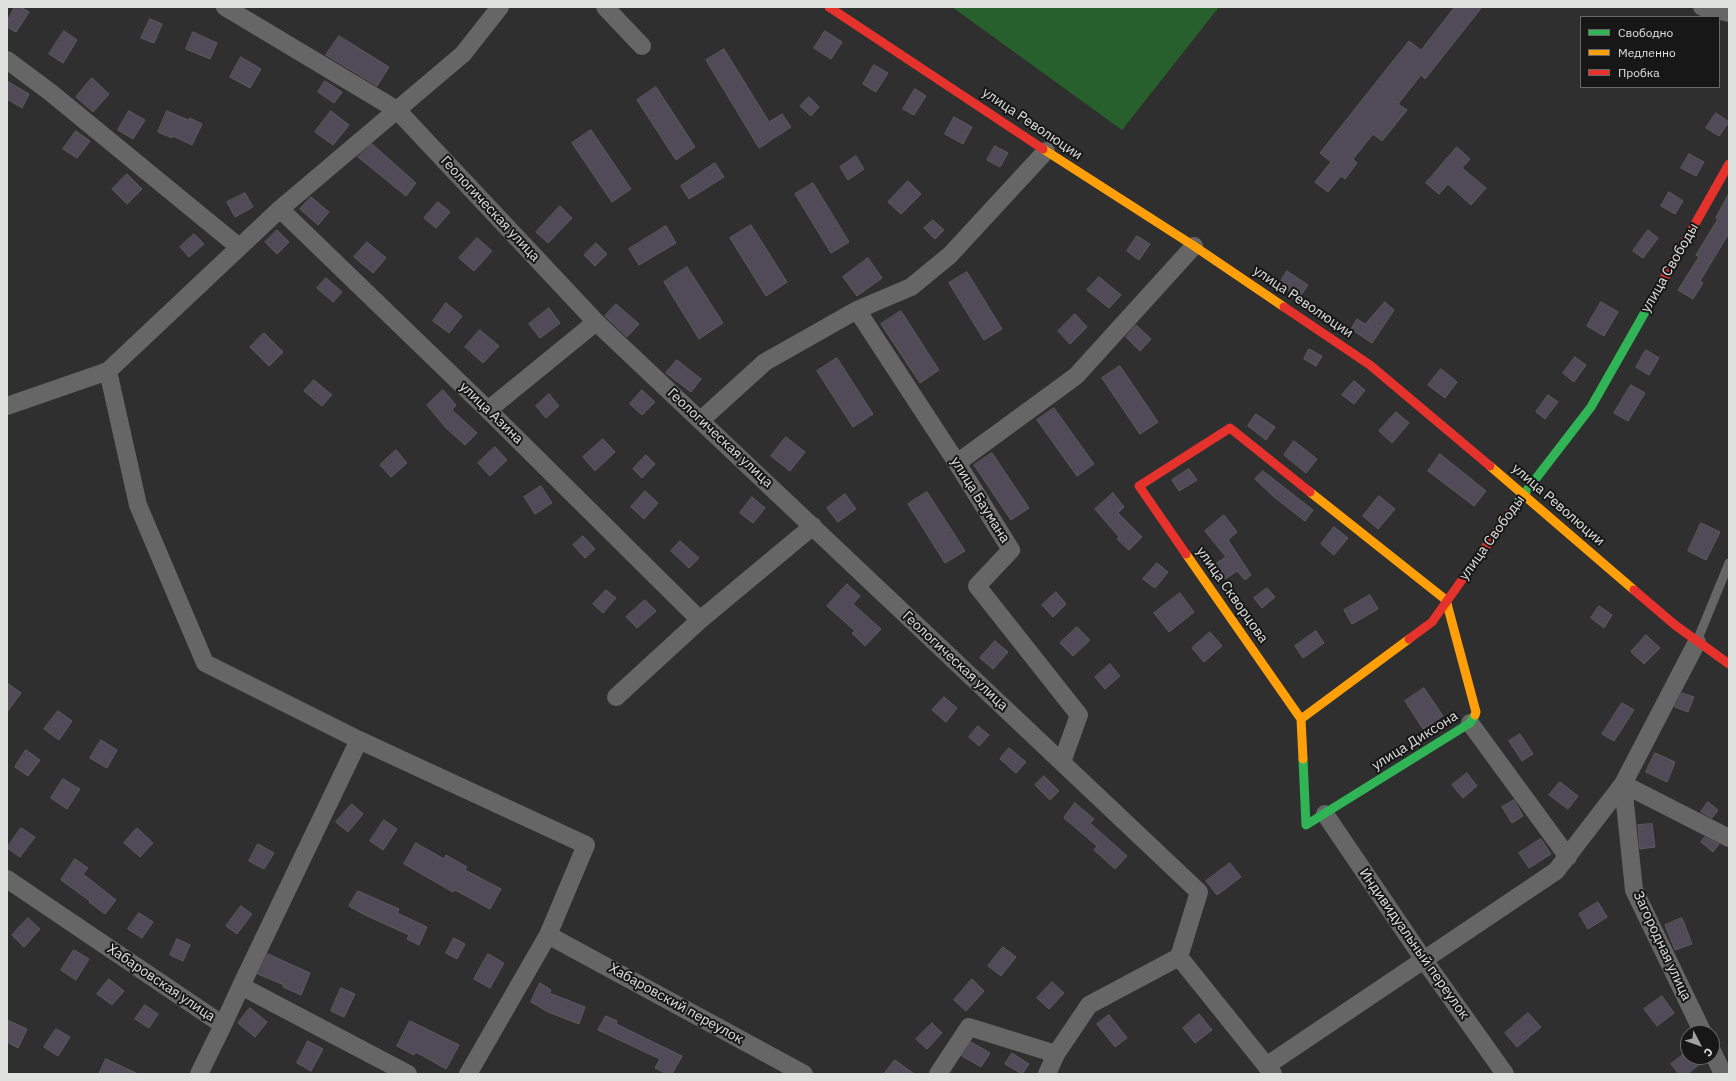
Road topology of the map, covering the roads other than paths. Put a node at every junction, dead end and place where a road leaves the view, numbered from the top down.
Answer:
1 (225, 7) edge
2 (500, 7) edge
3 (605, 7) edge
4 (829, 7) edge
5 (1702, 7) edge
6 (1729, 13) edge
7 (642, 46) dead end
8 (7, 60) edge
9 (397, 110) junction
10 (1046, 151) junction
11 (1729, 164) edge
12 (280, 209) junction
13 (1194, 246) junction
14 (240, 247) junction
15 (857, 310) junction
16 (596, 322) junction
17 (108, 371) junction
18 (7, 406) edge
19 (488, 410) junction
20 (701, 420) junction
21 (957, 463) junction
22 (1524, 494) junction
23 (814, 526) junction
24 (1729, 563) edge
25 (1446, 600) junction
26 (700, 620) junction
27 (1697, 642) junction
28 (1729, 664) edge
29 (616, 698) dead end
30 (1301, 719) junction
31 (1470, 723) junction
32 (359, 740) junction
33 (1062, 762) junction
34 (1623, 784) junction
35 (1325, 814) junction
36 (1729, 838) edge
37 (1568, 856) junction
38 (7, 879) edge
39 (548, 935) junction
40 (1179, 956) junction
41 (1424, 960) junction
42 (241, 986) junction
43 (1699, 1025) edge
44 (223, 1026) junction
45 (1056, 1054) junction
46 (1270, 1070) edge
47 (199, 1074) edge
48 (408, 1074) edge
49 (468, 1074) edge
50 (804, 1074) edge
51 (938, 1074) edge
52 (1048, 1074) edge
53 (1505, 1074) edge

1 - 9 street, Геологическая улица
2 - 9 street
3 - 7 street
4 - 10 street, улица Революции
5 - 6 street
8 - 14 street
9 - 12 street
9 - 16 street, Геологическая улица
10 - 13 street, улица Революции
10 - 15 street
11 - 22 street, улица Свободы
12 - 14 street
12 - 19 street, улица Азина
13 - 21 street
13 - 22 street, улица Революции
14 - 17 street
15 - 20 street
15 - 21 street, улица Баумана
16 - 19 street
16 - 20 street, Геологическая улица
17 - 18 street
17 - 32 street
19 - 26 street, улица Азина
20 - 23 street, Геологическая улица
21 - 33 street, улица Баумана
22 - 25 street, улица Свободы
22 - 27 street, улица Революции
23 - 26 street
23 - 33 street, Геологическая улица
24 - 27 lane
25 - 30 street, улица Свободы
25 - 30 street, улица Скворцова
25 - 31 street, улица Диксона
26 - 29 street
27 - 28 street, улица Революции
27 - 34 street
30 - 35 street, улица Диксона
31 - 35 street, улица Диксона
31 - 37 street
32 - 39 street
32 - 42 street, Хабаровская улица
33 - 40 street, Геологическая улица
34 - 36 street
34 - 37 street
34 - 43 street, Загородная улица
35 - 41 street, Индивидуальный переулок
37 - 41 street
38 - 44 street, Хабаровская улица
39 - 49 street
39 - 50 street, Хабаровский переулок
40 - 45 street
40 - 46 street
41 - 46 street
41 - 53 street, Индивидуальный переулок
42 - 44 street, Хабаровская улица
42 - 48 street
44 - 47 street
45 - 51 street
45 - 52 street

